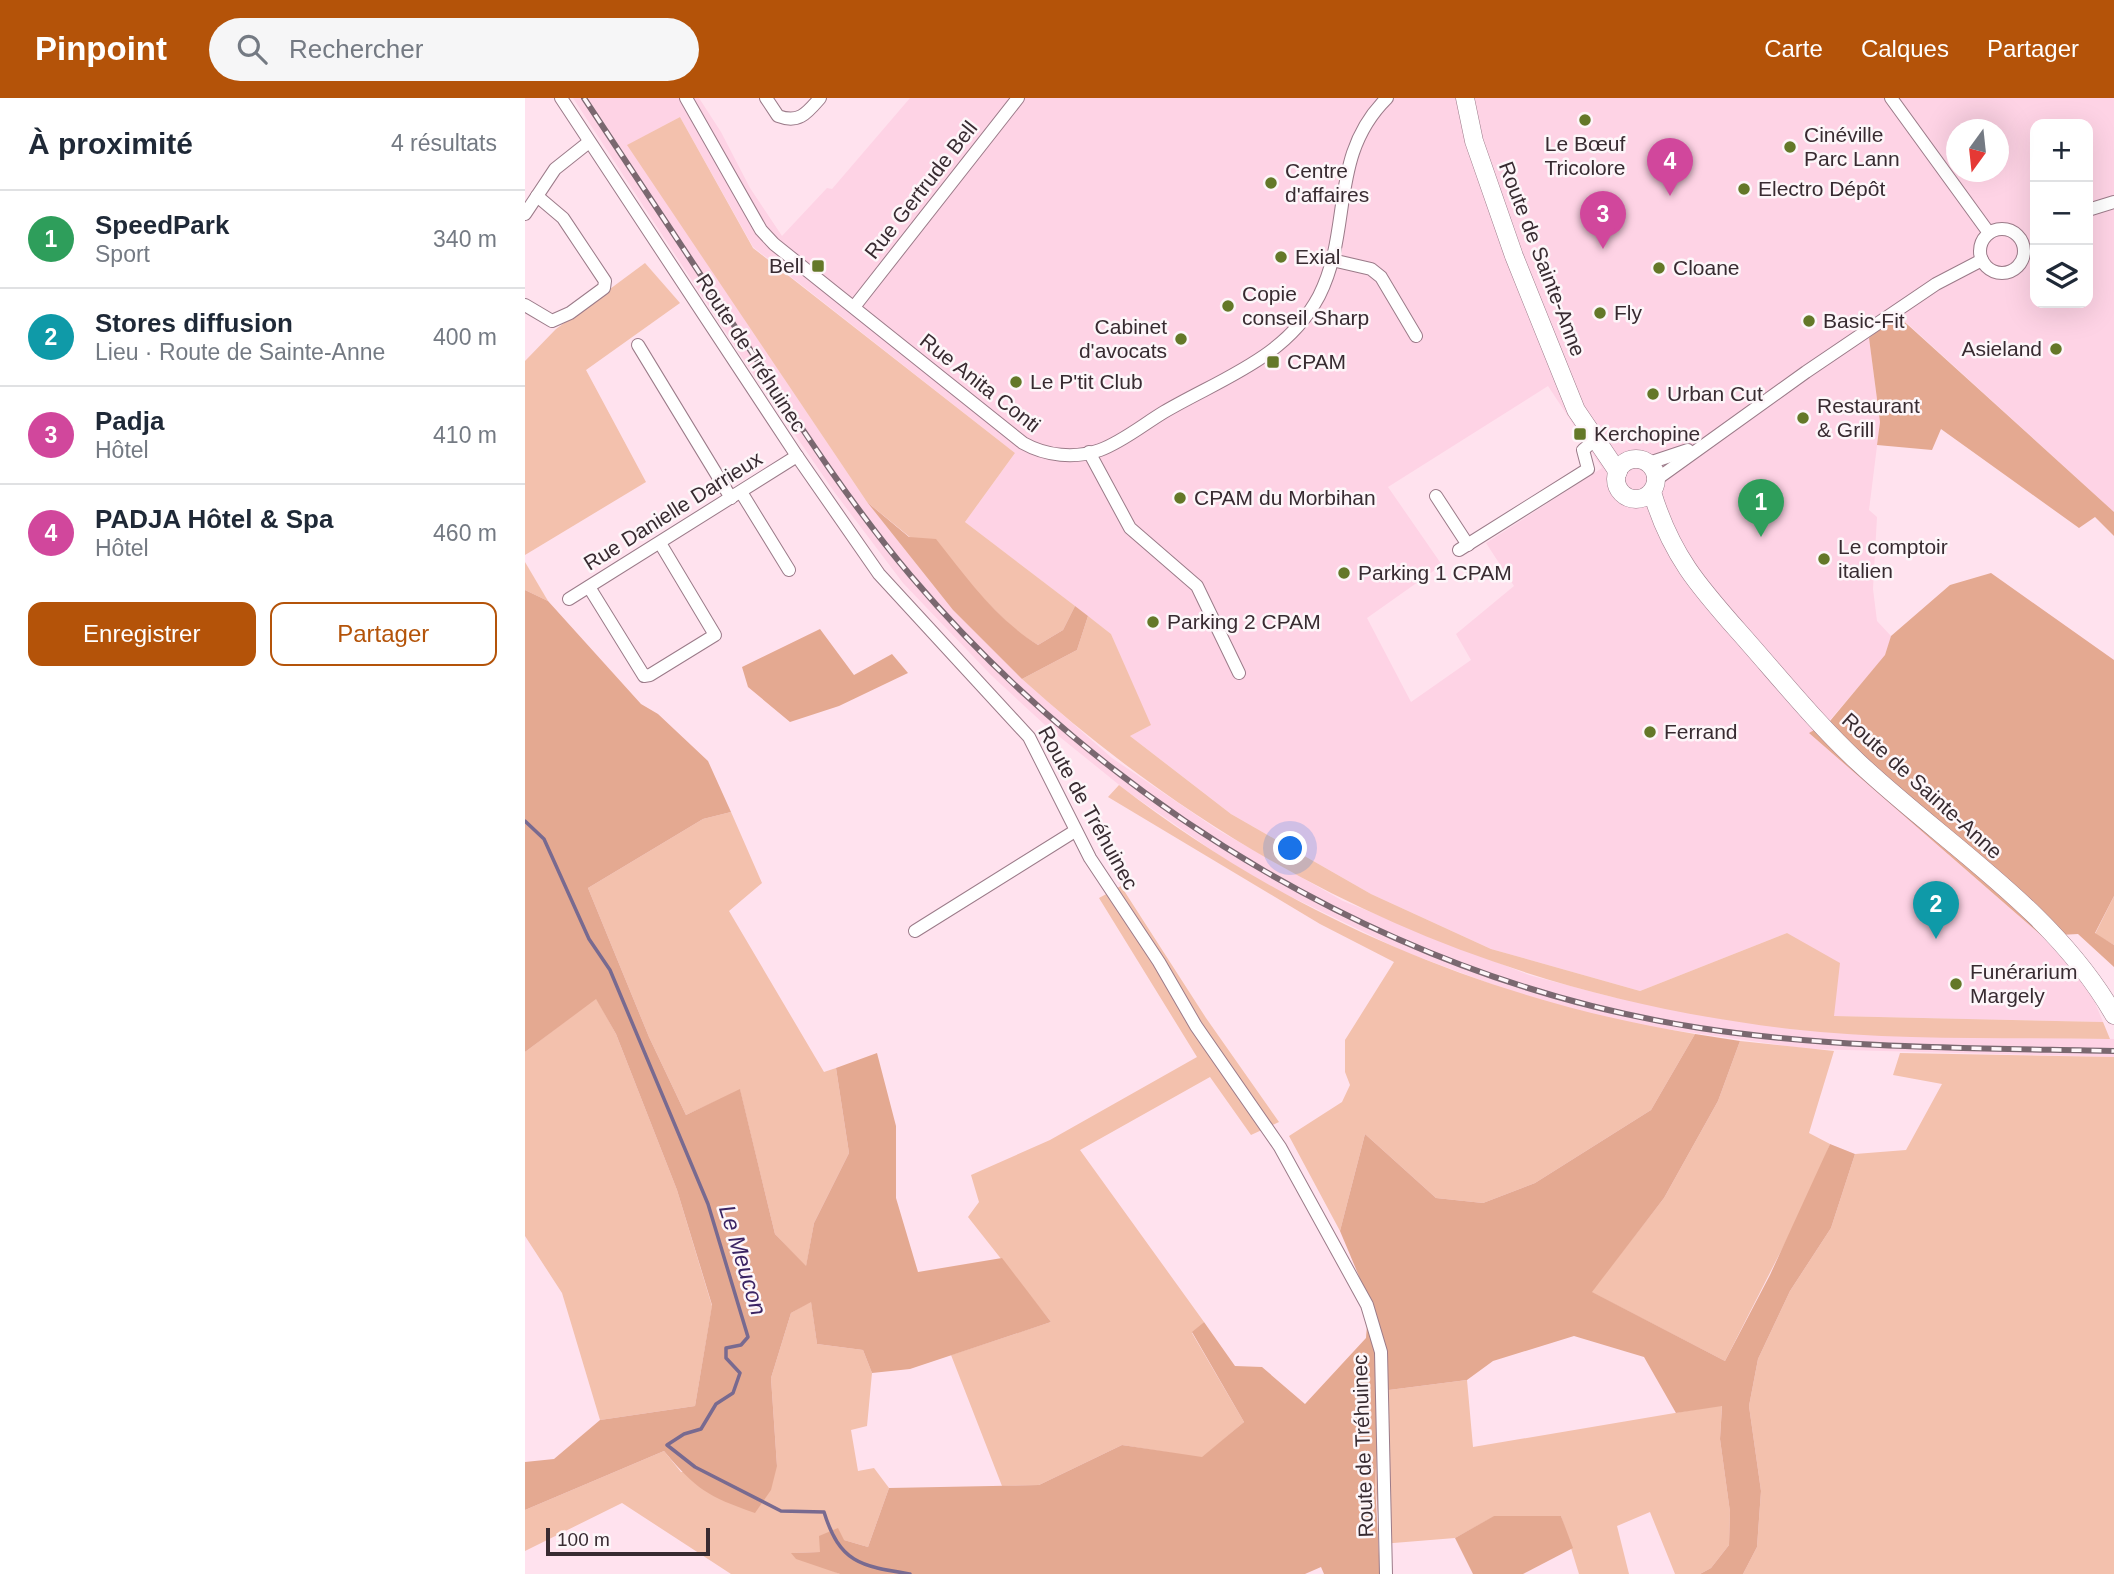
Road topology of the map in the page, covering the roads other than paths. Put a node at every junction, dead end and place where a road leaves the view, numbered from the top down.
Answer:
1 (561, 98) edge
2 (686, 98) edge
3 (766, 98) edge
4 (820, 98) edge
5 (1019, 98) edge
6 (1387, 98) edge
7 (1452, 98) edge
8 (1465, 98) edge
9 (1891, 98) edge
10 (1474, 141) junction
11 (589, 142) junction
12 (537, 195) junction
13 (2114, 202) edge
14 (2093, 208) edge
15 (525, 214) edge
16 (1989, 233) junction
17 (2030, 235) edge
18 (2021, 239) junction
19 (1332, 260) junction
20 (1982, 260) junction
21 (525, 305) edge
22 (854, 307) junction
23 (1416, 336) dead end
24 (638, 345) dead end
25 (1569, 392) junction
26 (1596, 439) junction
27 (1089, 452) junction
28 (797, 456) junction
29 (1618, 472) junction
30 (1645, 479) junction
31 (736, 495) junction
32 (1436, 496) dead end
33 (660, 543) junction
34 (789, 570) dead end
35 (589, 587) junction
36 (569, 599) dead end
37 (1239, 673) dead end
38 (1075, 831) junction
39 (915, 931) dead end
40 (2114, 1014) edge
41 (1386, 1574) edge

1 - 11 street, Route de Tréhuinec
2 - 22 street, Rue Anita Conti
3 - 4 street
5 - 22 street, Rue Gertrude Bell
6 - 19 street, Rue Anita Conti
7 - 10 main road, Route de Sainte-Anne
8 - 10 main road, Route de Sainte-Anne
9 - 16 street
10 - 25 main road, Route de Sainte-Anne
11 - 12 street
11 - 28 street, Route de Tréhuinec
12 - 15 street
12 - 21 street
13 - 14 street
16 - 18 street
16 - 20 street
17 - 18 street
18 - 20 street
19 - 23 street
19 - 27 street, Rue Anita Conti
20 - 30 street
22 - 27 street, Rue Anita Conti
24 - 31 street
25 - 26 main road, Route de Sainte-Anne
25 - 30 main road, Route de Sainte-Anne
26 - 29 main road, Route de Sainte-Anne
26 - 32 street
27 - 37 street
28 - 31 street, Rue Danielle Darrieux
28 - 38 street, Route de Tréhuinec
29 - 30 main road
29 - 30 main road, Route de Sainte-Anne
30 - 40 main road, Route de Sainte-Anne
31 - 33 street, Rue Danielle Darrieux
31 - 34 street
33 - 35 street, Rue Danielle Darrieux
33 - 35 street
35 - 36 street, Rue Danielle Darrieux
38 - 39 street
38 - 41 street, Route de Tréhuinec

